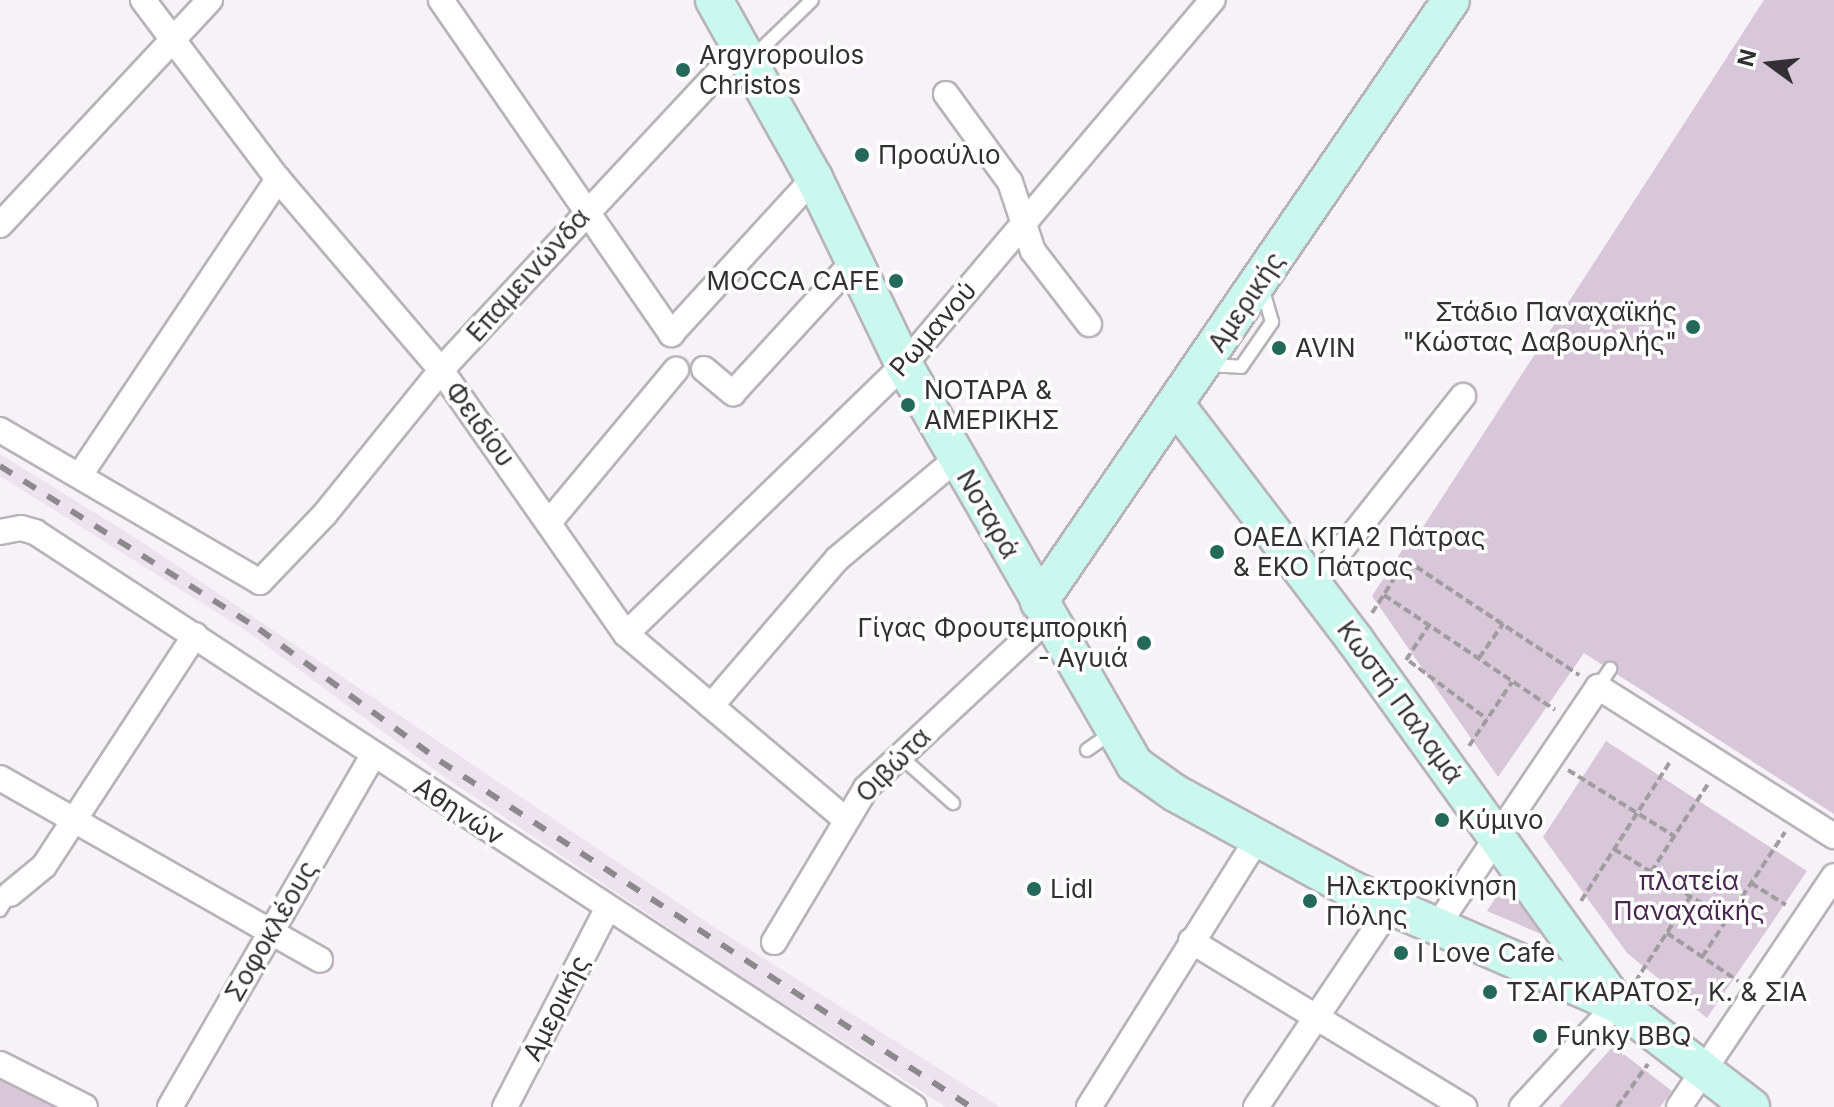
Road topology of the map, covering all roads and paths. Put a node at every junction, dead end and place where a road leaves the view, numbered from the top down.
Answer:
1 (143, 0) edge
2 (210, 0) edge
3 (441, 0) edge
4 (714, 0) edge
5 (812, 0) edge
6 (1212, 0) edge
7 (1451, 0) edge
8 (175, 42) junction
9 (746, 53) junction
10 (946, 94) dead end
11 (814, 178) junction
12 (278, 179) junction
13 (585, 212) junction
14 (0, 225) edge
15 (1022, 225) junction
16 (854, 261) junction
17 (1089, 324) dead end
18 (904, 365) junction
19 (704, 369) dead end
20 (441, 370) junction
21 (676, 370) dead end
22 (1463, 396) dead end
23 (1176, 405) junction
24 (0, 430) edge
25 (956, 459) junction
26 (80, 475) junction
27 (550, 521) junction
28 (0, 532) edge
29 (1314, 584) junction
30 (1384, 595) junction
31 (1044, 610) junction
32 (1503, 624) junction
33 (1429, 625) junction
34 (626, 634) junction
35 (195, 635) junction
36 (1355, 640) junction
37 (1478, 659) junction
38 (1397, 672) junction
39 (1577, 673) dead end
40 (1512, 682) junction
41 (711, 706) junction
42 (1487, 719) junction
43 (1573, 723) junction
44 (1683, 741) junction
45 (373, 755) junction
46 (900, 756) junction
47 (1549, 759) junction
48 (1720, 765) junction
49 (1450, 773) junction
50 (0, 778) edge
51 (953, 803) dead end
52 (1637, 813) junction
53 (1797, 814) junction
54 (844, 818) junction
55 (74, 821) junction
56 (1496, 835) junction
57 (1674, 836) junction
58 (1834, 836) edge
59 (1257, 839) junction
60 (1614, 849) junction
61 (1651, 872) junction
62 (1834, 876) edge
63 (1751, 883) junction
64 (1690, 897) junction
65 (5, 902) edge
66 (1391, 906) junction
67 (607, 909) junction
68 (1806, 918) junction
69 (1727, 919) junction
70 (1437, 926) junction
71 (1564, 928) junction
72 (270, 931) junction
73 (1667, 933) junction
74 (1191, 941) junction
75 (774, 942) dead end
76 (1702, 957) junction
77 (320, 960) dead end
78 (1756, 993) junction
79 (1619, 1005) junction
80 (1316, 1018) junction
81 (1665, 1041) junction
82 (0, 1064) edge
83 (1703, 1072) junction
84 (900, 1103) edge
85 (85, 1107) edge
86 (170, 1107) edge
87 (505, 1107) edge
88 (1089, 1107) edge
89 (1256, 1107) edge
90 (1464, 1107) edge
91 (1522, 1107) edge
92 (1617, 1107) edge
93 (1679, 1107) edge
94 (1751, 1107) edge

1 - 8 street, Φειδίου
2 - 8 street
3 - 13 street
4 - 9 main road, Νοταρά
5 - 9 lane
6 - 15 street, Ρωμανού
7 - 23 main road, Αμερικής
8 - 12 street, Φειδίου
8 - 14 street
9 - 11 main road, Νοταρά
9 - 13 street, Επαμεινώνδα
10 - 15 street
11 - 13 street
11 - 16 main road, Νοταρά
12 - 20 street, Φειδίου
12 - 26 street
13 - 20 street, Επαμεινώνδα
15 - 17 street
15 - 18 street, Ρωμανού
16 - 18 main road, Νοταρά
16 - 19 street
18 - 25 main road, Νοταρά
18 - 34 street, Ρωμανού
20 - 26 street, Επαμεινώνδα
20 - 27 street, Φειδίου
21 - 27 street
22 - 29 street
23 - 29 main road, Κωστή Παλαμά
23 - 31 main road, Αμερικής
24 - 26 street
25 - 31 main road, Νοταρά
25 - 41 street
27 - 34 street, Φειδίου
28 - 35 street, Αθηνών
29 - 36 main road, Κωστή Παλαμά
30 - 32 path
30 - 33 path
30 - 36 path
31 - 46 street, Οιβώτα
31 - 59 main road, Νοταρά
32 - 37 path
32 - 39 path
33 - 37 path
33 - 38 path
34 - 41 street, Φειδίου
35 - 45 street, Αθηνών
35 - 55 street
36 - 38 main road, Κωστή Παλαμά
37 - 40 path
38 - 42 path
38 - 49 main road, Κωστή Παλαμά
40 - 42 path
40 - 43 path
41 - 54 street, Φειδίου
42 - 49 path
43 - 44 street
43 - 47 street
44 - 48 street
44 - 52 path
45 - 67 street, Αθηνών
45 - 72 street, Σοφοκλέους
46 - 51 lane
46 - 54 street, Οιβώτα
47 - 52 path
47 - 56 street
48 - 53 street
48 - 57 path
49 - 56 main road, Κωστή Παλαμά
50 - 55 street
52 - 57 path
52 - 60 path
53 - 58 street
53 - 63 path
54 - 75 street, Οιβώτα
55 - 65 street
55 - 72 street
56 - 70 street
56 - 71 main road, Κωστή Παλαμά
57 - 61 path
59 - 66 main road, Νοταρά
59 - 74 street
60 - 61 path
60 - 71 path
61 - 64 path
62 - 68 street
63 - 68 path
63 - 69 path
64 - 69 path
64 - 73 path
66 - 70 main road, Νοταρά
66 - 80 street
67 - 84 street, Αθηνών
67 - 87 street, Αμερικής
68 - 78 street
69 - 76 path
70 - 79 main road, Νοταρά
71 - 79 main road, Κωστή Παλαμά
72 - 77 street
72 - 86 street, Σοφοκλέους
73 - 76 path
73 - 79 path
74 - 80 street
74 - 88 street
76 - 78 path
78 - 83 street
79 - 81 main road
79 - 91 street
80 - 89 street
80 - 90 street
81 - 83 main road
81 - 92 path
82 - 85 street
83 - 93 street
83 - 94 main road

